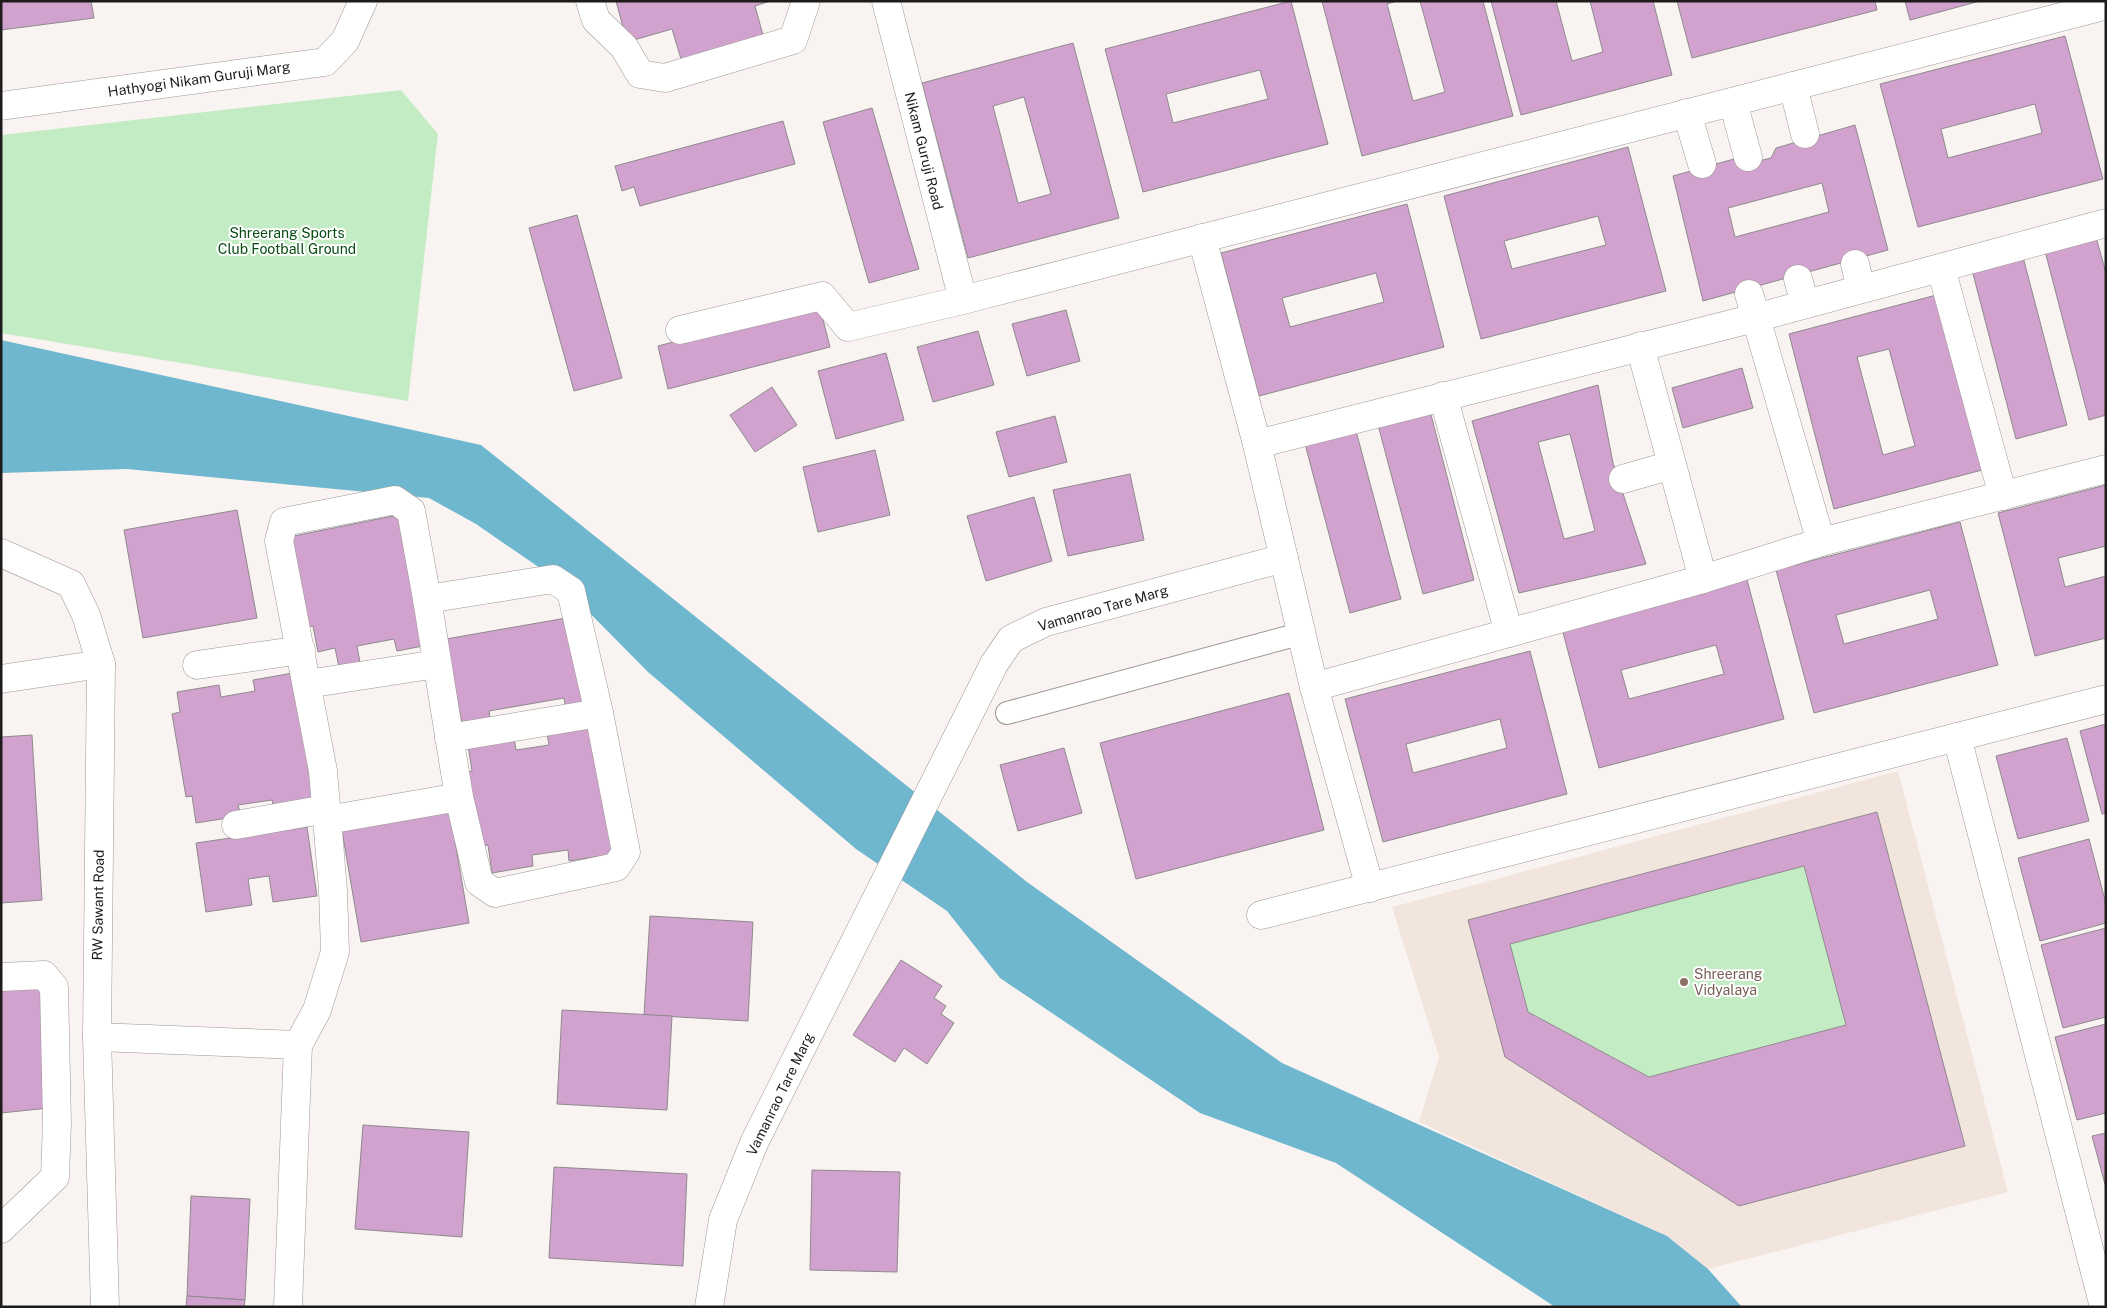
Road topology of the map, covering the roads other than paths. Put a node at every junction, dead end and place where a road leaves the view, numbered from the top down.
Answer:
1 (362, 1) edge
2 (590, 1) edge
3 (806, 1) edge
4 (886, 1) edge
5 (2101, 13) edge
6 (1793, 86) junction
7 (1733, 102) junction
8 (1, 106) edge
9 (1687, 113) junction
10 (1805, 134) dead end
11 (1748, 157) dead end
12 (1702, 164) dead end
13 (2106, 223) edge
14 (1202, 238) junction
15 (1942, 268) junction
16 (963, 300) junction
17 (1752, 306) junction
18 (680, 330) dead end
19 (1640, 346) junction
20 (1443, 396) junction
21 (1257, 444) junction
22 (1672, 465) junction
23 (2106, 469) edge
24 (1624, 479) dead end
25 (2004, 496) junction
26 (1821, 542) junction
27 (1, 554) edge
28 (1284, 558) junction
29 (1703, 579) junction
30 (427, 598) junction
31 (1509, 633) junction
32 (1304, 634) junction
33 (301, 650) junction
34 (101, 664) junction
35 (437, 664) junction
36 (197, 665) dead end
37 (1, 679) edge
38 (307, 684) junction
39 (1314, 687) junction
40 (2106, 699) edge
41 (599, 713) junction
42 (1007, 713) dead end
43 (1957, 737) junction
44 (450, 738) junction
45 (459, 797) junction
46 (327, 815) junction
47 (236, 825) dead end
48 (1370, 888) junction
49 (1261, 915) dead end
50 (1, 978) edge
51 (97, 1037) junction
52 (298, 1045) junction
53 (1, 1229) edge
54 (105, 1307) edge
55 (288, 1307) edge
56 (709, 1307) edge
57 (2104, 1307) edge

1 - 8 street, Hathyogi Nikam Guruji Marg
2 - 3 street
4 - 16 street, Nikam Guruji Road
5 - 6 street
6 - 7 street
6 - 10 street
7 - 9 street
7 - 11 street
9 - 12 street
9 - 14 street
13 - 15 street
14 - 16 street
14 - 21 street
15 - 17 street
15 - 25 street
16 - 18 street
17 - 19 street
17 - 26 street
19 - 20 street
19 - 22 street
20 - 21 street
20 - 31 street
21 - 28 street
22 - 24 street
22 - 29 street
23 - 25 street
25 - 26 street
26 - 29 street
27 - 34 street, RW Sawant Road
28 - 32 street
28 - 56 street, Vamanrao Tare Marg
29 - 31 street
30 - 33 street
30 - 35 street
30 - 41 street
31 - 39 street
32 - 39 street
32 - 42 lane
33 - 36 street
33 - 38 street
34 - 37 street
34 - 51 street, RW Sawant Road
35 - 38 street
35 - 44 street
38 - 46 street
39 - 48 street
40 - 43 street
41 - 44 street
41 - 45 street
43 - 48 street
43 - 57 street
44 - 45 street
45 - 46 street
46 - 47 street
46 - 52 street
48 - 49 street
50 - 53 street
51 - 52 street
51 - 54 street, RW Sawant Road
52 - 55 street

